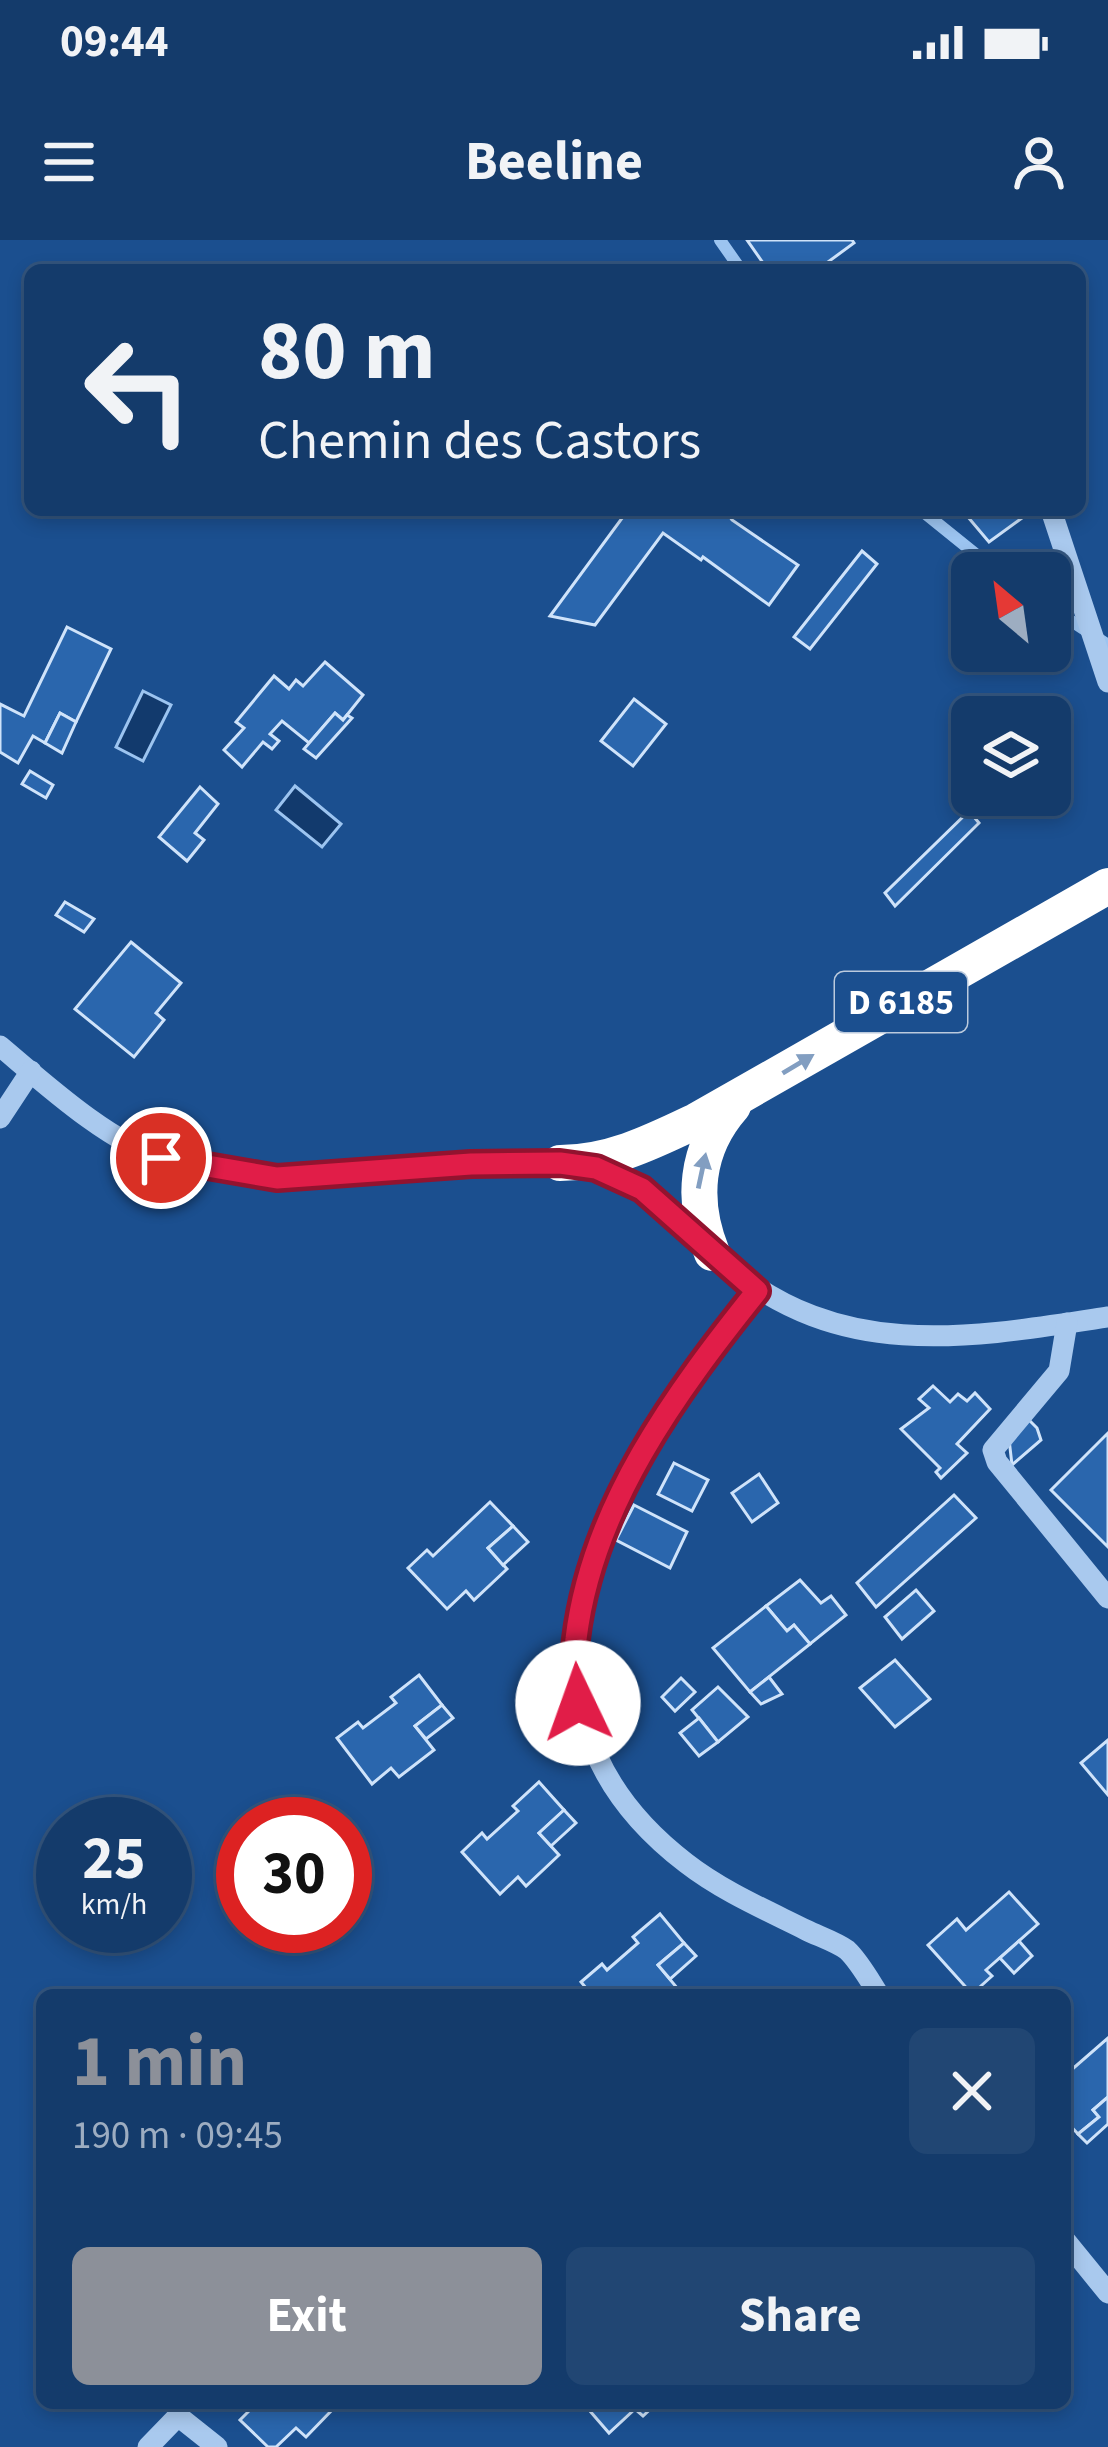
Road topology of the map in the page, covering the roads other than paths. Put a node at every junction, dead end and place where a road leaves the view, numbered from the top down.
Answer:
1 (1053, 516) edge
2 (1108, 682) edge
3 (1108, 886) edge
4 (0, 1046) edge
5 (31, 1071) junction
6 (740, 1098) junction
7 (0, 1118) edge
8 (560, 1163) junction
9 (712, 1253) junction
10 (757, 1291) junction
11 (1108, 1317) edge
12 (1067, 1323) junction
13 (1108, 1598) edge
14 (875, 1989) edge
15 (1071, 2247) edge
16 (1108, 2293) edge
17 (184, 2409) edge
18 (148, 2447) edge
19 (218, 2447) edge

1 - 2 street
6 -> 3 highway, D 6185
4 - 5 street
5 - 7 street
5 - 8 street
6 - 8 highway, D 6185
9 -> 6 highway
8 - 9 street
9 - 10 street
10 - 12 street
10 - 14 street
11 - 12 street
12 - 13 street
15 - 16 street
17 - 18 street
17 - 19 street

